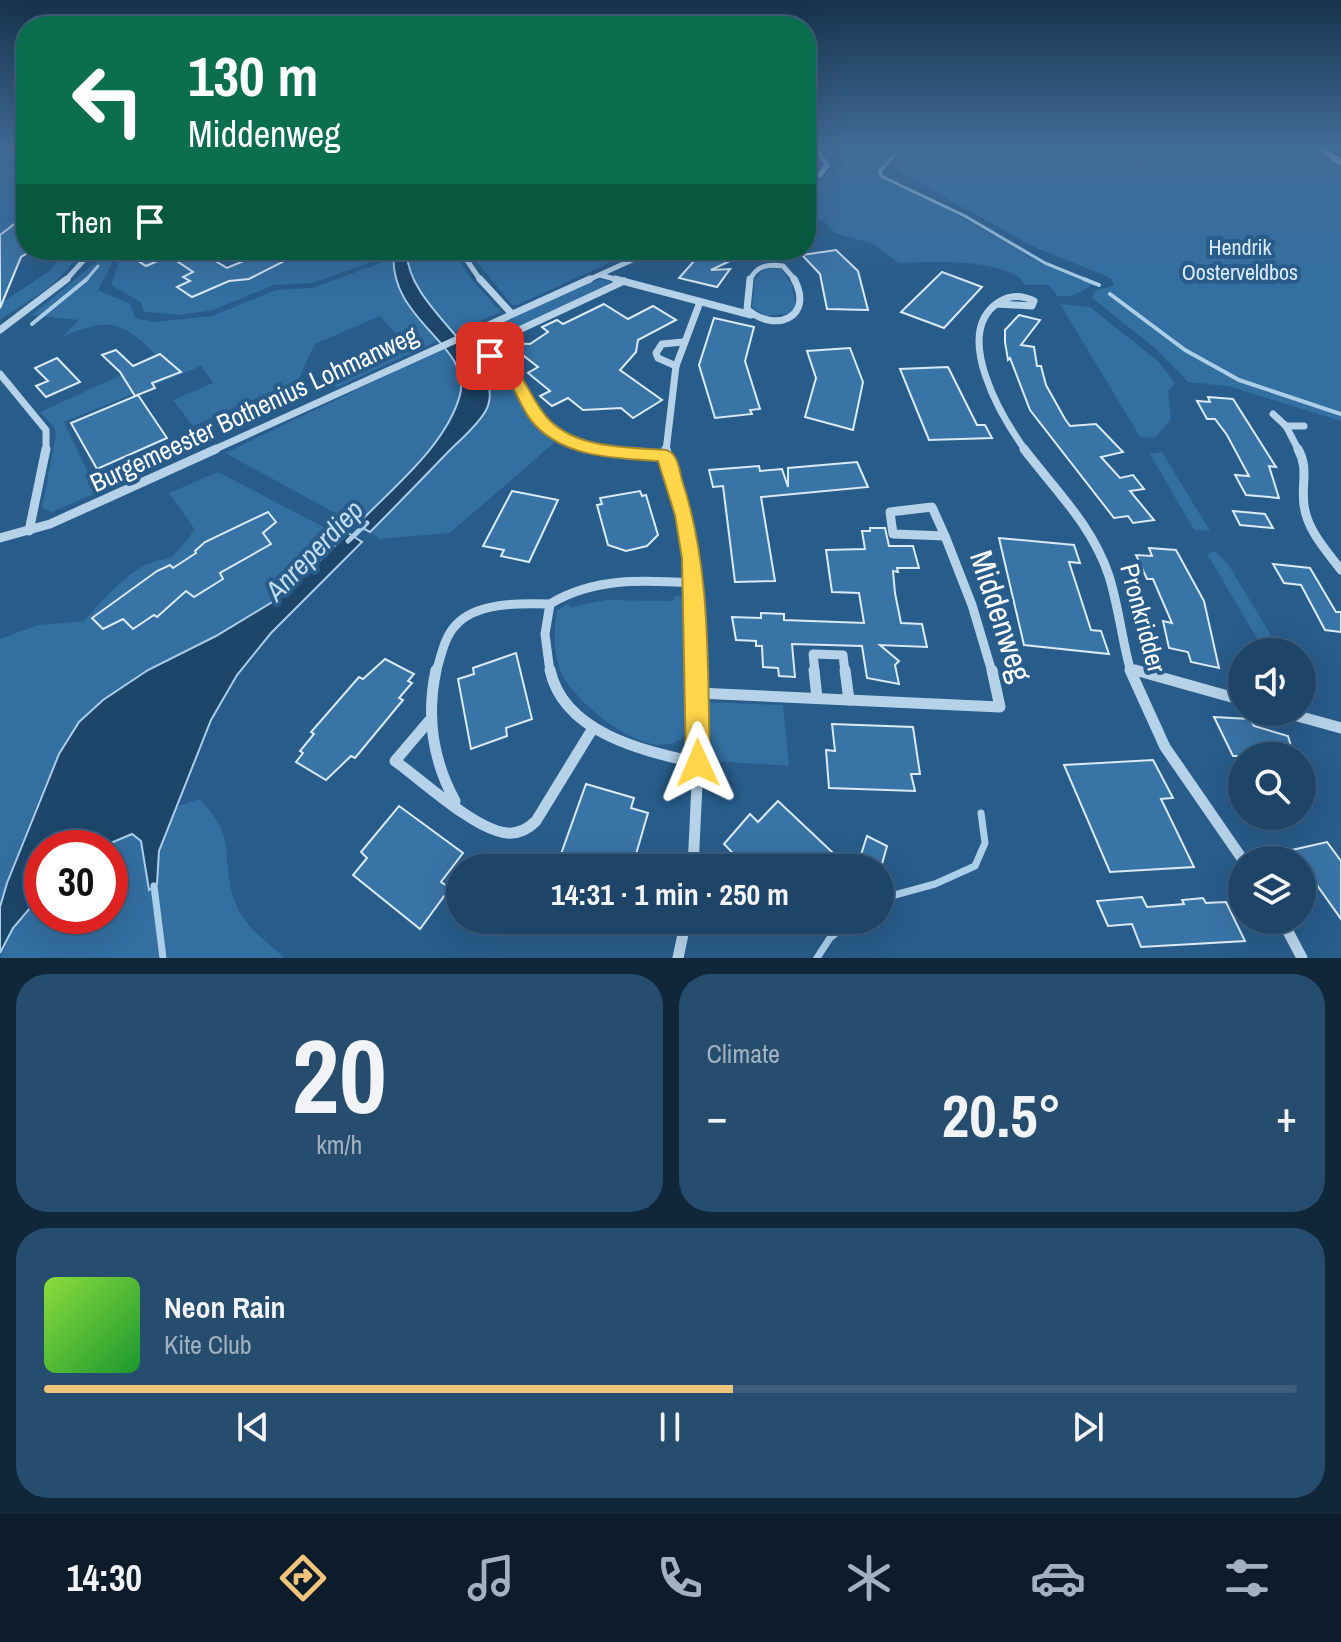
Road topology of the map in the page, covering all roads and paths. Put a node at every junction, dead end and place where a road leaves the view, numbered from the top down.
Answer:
1 (86, 260) edge
2 (466, 260) edge
3 (632, 260) edge
4 (599, 275) junction
5 (624, 281) junction
6 (700, 302) junction
7 (997, 304) junction
8 (511, 313) junction
9 (751, 315) junction
10 (0, 330) edge
11 (683, 342) junction
12 (676, 366) junction
13 (0, 374) edge
14 (1273, 414) dead end
15 (1286, 426) junction
16 (1304, 426) dead end
17 (666, 456) junction
18 (29, 531) junction
19 (945, 536) junction
20 (0, 538) edge
21 (1341, 570) edge
22 (694, 583) junction
23 (550, 604) junction
24 (1130, 669) junction
25 (697, 693) junction
26 (1228, 696) edge
27 (817, 698) junction
28 (849, 700) junction
29 (429, 721) junction
30 (1316, 721) edge
31 (593, 728) junction
32 (1341, 728) edge
33 (698, 763) junction
34 (455, 801) junction
35 (1233, 846) edge
36 (694, 854) edge
37 (683, 934) edge
38 (1289, 934) edge
39 (678, 958) edge
40 (1302, 958) edge

1 - 10 street
2 - 8 street
3 - 4 street, Burgemeester Bothenius Lohmanweg
4 - 5 street
4 - 8 street, Burgemeester Bothenius Lohmanweg
5 - 6 street
5 - 17 street
6 - 9 street
6 - 11 street
7 - 7 street
7 - 24 street, Pronkridder
8 - 18 street, Burgemeester Bothenius Lohmanweg
9 - 9 street
11 - 12 street
11 - 12 street
12 - 17 street
13 - 18 street
14 - 15 street
15 - 16 street
15 - 21 street
17 - 22 street
18 - 20 street, Burgemeester Bothenius Lohmanweg
19 - 19 street, Middenweg
19 - 28 street, Middenweg
22 - 23 street
22 - 25 street
23 - 29 street
23 - 31 street
24 - 26 street
24 - 35 street, Pronkridder
25 - 27 street, Middenweg
25 - 33 street
27 - 28 street, Middenweg
27 - 28 street
29 - 34 street
29 - 34 street
30 - 32 street
31 - 33 street
31 - 34 street
33 - 36 street
37 - 39 street
38 - 40 street

